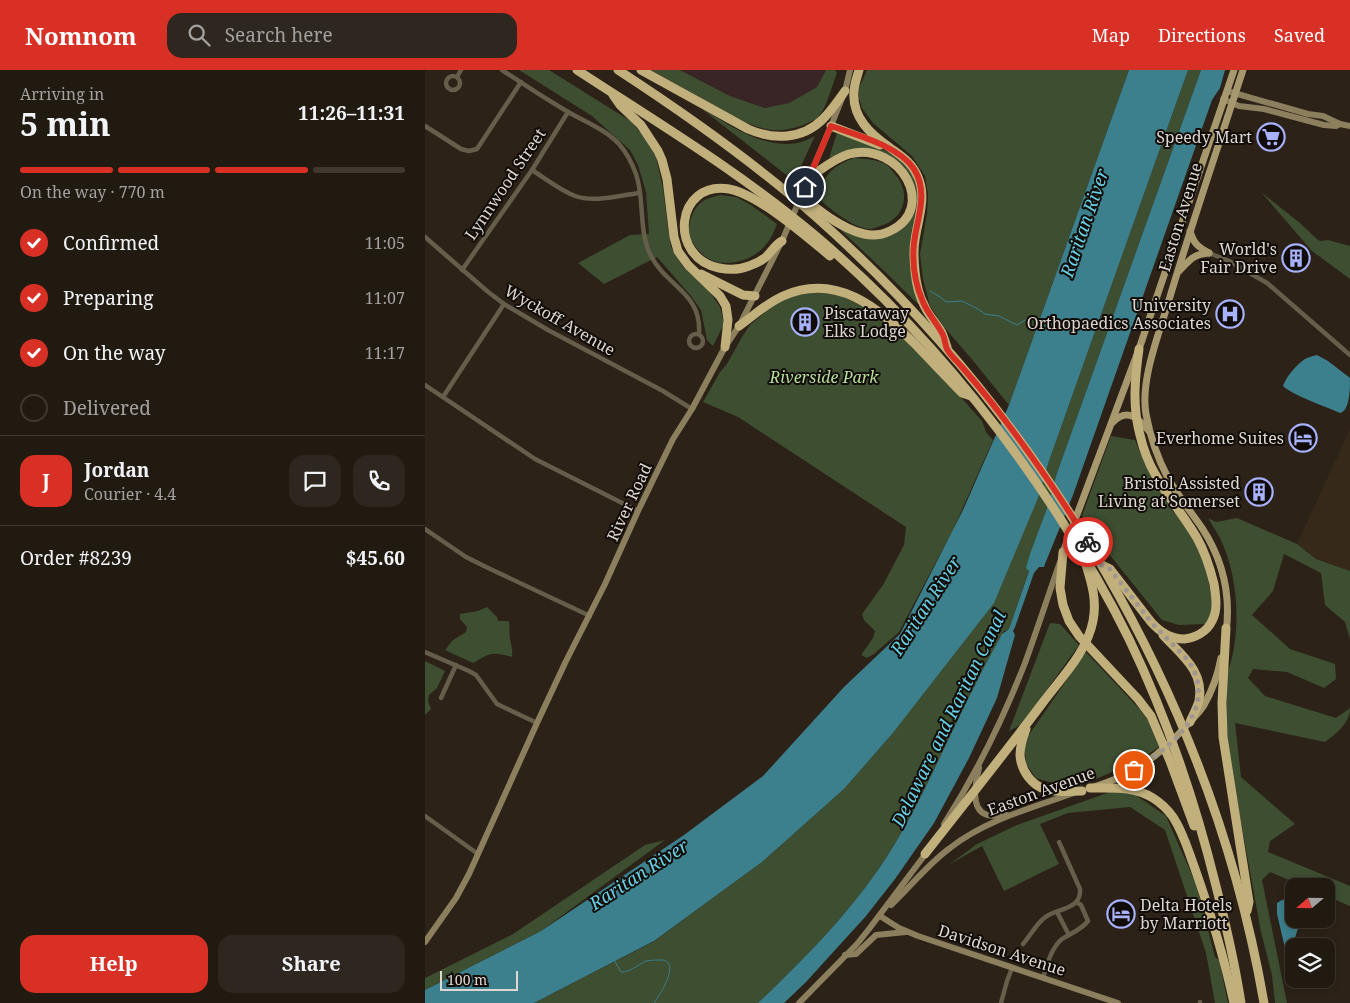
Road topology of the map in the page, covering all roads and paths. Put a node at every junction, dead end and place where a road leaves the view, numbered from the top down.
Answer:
1 (461, 70) edge
2 (502, 70) edge
3 (577, 70) edge
4 (618, 70) edge
5 (641, 70) edge
6 (851, 70) edge
7 (859, 70) edge
8 (1234, 70) edge
9 (1243, 70) edge
10 (457, 77) dead end
11 (521, 82) junction
12 (845, 91) junction
13 (1227, 91) junction
14 (610, 92) junction
15 (1235, 94) junction
16 (1223, 99) junction
17 (1232, 103) junction
18 (568, 112) junction
19 (1340, 124) junction
20 (425, 126) edge
21 (831, 126) junction
22 (1350, 126) edge
23 (890, 148) junction
24 (751, 163) junction
25 (532, 170) junction
26 (810, 177) junction
27 (640, 193) junction
28 (1190, 231) junction
29 (425, 237) edge
30 (784, 237) junction
31 (1209, 253) junction
32 (843, 260) junction
33 (462, 270) junction
34 (696, 272) junction
35 (1177, 273) junction
36 (755, 296) junction
37 (504, 304) junction
38 (739, 326) junction
39 (699, 334) dead end
40 (725, 347) junction
41 (1139, 348) junction
42 (947, 350) junction
43 (1350, 355) edge
44 (425, 386) edge
45 (443, 396) junction
46 (974, 398) junction
47 (692, 409) junction
48 (1135, 418) junction
49 (1112, 424) junction
50 (1150, 431) junction
51 (638, 511) junction
52 (425, 529) edge
53 (1080, 550) junction
54 (1063, 552) junction
55 (1101, 565) junction
56 (590, 616) junction
57 (1157, 628) junction
58 (1226, 628) junction
59 (425, 652) edge
60 (456, 665) junction
61 (441, 698) dead end
62 (1030, 719) junction
63 (1190, 722) junction
64 (537, 723) junction
65 (982, 757) junction
66 (1173, 758) junction
67 (976, 789) junction
68 (1086, 789) junction
69 (1016, 814) junction
70 (425, 816) edge
71 (1059, 842) dead end
72 (478, 854) junction
73 (925, 854) junction
74 (1076, 902) junction
75 (1057, 912) junction
76 (880, 916) junction
77 (1247, 916) junction
78 (907, 932) junction
79 (1069, 935) junction
80 (425, 942) edge
81 (1023, 944) dead end
82 (845, 955) junction
83 (1012, 968) junction
84 (1043, 978) junction
85 (799, 1003) edge
86 (1001, 1003) edge
87 (1118, 1003) edge
88 (1234, 1003) edge
89 (1241, 1003) edge
90 (1264, 1003) edge

1 - 10 street
2 - 11 street
3 - 14 highway
4 - 24 highway
5 - 12 highway
6 - 12 main road, River Road
7 - 23 highway
8 - 13 main road, Easton Avenue
9 - 15 main road, Easton Avenue
11 - 18 street
11 - 20 street
12 - 21 main road, River Road
13 - 15 main road
13 - 16 main road, Easton Avenue
14 - 32 highway
14 - 34 highway
15 - 17 main road, Easton Avenue
15 - 19 main road
16 - 17 main road
16 - 41 main road, Easton Avenue
17 - 19 main road
17 - 28 main road, Easton Avenue
18 - 25 street, Lynnwood Street
18 - 27 street
19 - 22 main road
21 - 23 highway
21 - 26 main road, River Road
23 - 42 highway
24 - 26 highway
24 - 42 highway
25 - 27 street
25 - 33 street, Lynnwood Street
26 - 30 main road, River Road
27 - 39 street
28 - 31 main road
28 - 35 main road, Easton Avenue
29 - 33 street, Wyckoff Avenue
30 - 32 highway
30 - 36 main road, River Road
31 - 35 main road
31 - 43 street
32 - 46 highway
33 - 37 street, Wyckoff Avenue
34 - 36 highway
34 - 40 highway
35 - 50 main road, Easton Avenue
36 - 38 main road, River Road
37 - 45 street
37 - 47 street, Wyckoff Avenue
38 - 40 main road, River Road
38 - 46 highway
40 - 47 main road, River Road
41 - 48 highway
41 - 49 main road, Easton Avenue
42 - 55 highway
44 - 45 street
45 - 51 street
46 - 53 highway
47 - 51 main road, River Road
48 - 49 main road
48 - 50 main road
48 - 57 highway
49 - 54 main road, Easton Avenue
50 - 58 main road, Easton Avenue
51 - 56 main road, River Road
52 - 56 street
53 - 62 highway
53 - 66 highway
54 - 65 main road, Easton Avenue
54 - 66 highway
55 - 57 highway
55 - 77 highway
56 - 64 main road, River Road
57 - 63 highway
58 - 63 main road, Easton Avenue
58 - 77 highway
59 - 60 street
60 - 61 street
60 - 64 street
62 - 67 highway
62 - 68 highway
63 - 68 main road, Easton Avenue
64 - 72 main road, River Road
65 - 67 main road
65 - 73 main road, Easton Avenue
66 - 89 highway
67 - 69 main road
67 - 73 highway
68 - 69 main road, Easton Avenue
68 - 88 highway
69 - 76 main road, Easton Avenue
70 - 72 street
71 - 74 street
72 - 80 main road, River Road
73 - 76 main road, Easton Avenue
74 - 75 street
74 - 79 street
75 - 79 street
75 - 81 street
76 - 78 main road, Davidson Avenue
76 - 82 main road, Easton Avenue
77 - 90 highway
78 - 82 main road
78 - 83 main road, Davidson Avenue
79 - 84 street
82 - 85 main road, Easton Avenue
83 - 84 main road, Davidson Avenue
83 - 86 street
84 - 87 main road, Davidson Avenue

